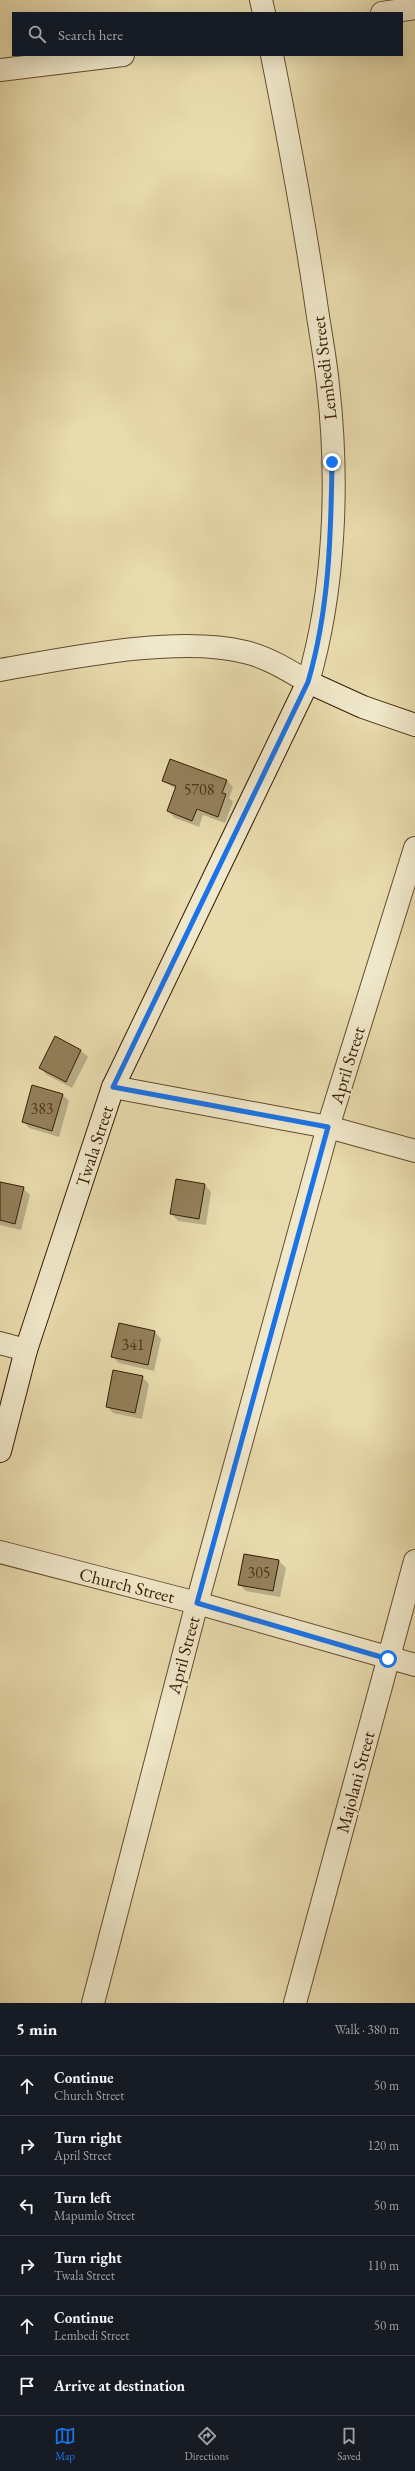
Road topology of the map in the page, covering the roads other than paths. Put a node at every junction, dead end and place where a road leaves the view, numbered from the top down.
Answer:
1 (261, 0) edge
2 (415, 8) edge
3 (264, 12) edge
4 (389, 12) edge
5 (115, 56) edge
6 (272, 56) edge
7 (0, 70) edge
8 (0, 670) edge
9 (308, 682) junction
10 (415, 725) edge
11 (415, 848) edge
12 (113, 1087) junction
13 (328, 1127) junction
14 (415, 1150) edge
15 (0, 1343) edge
16 (26, 1350) junction
17 (0, 1451) edge
18 (0, 1552) edge
19 (415, 1561) edge
20 (197, 1603) junction
21 (388, 1659) junction
22 (415, 1665) edge
23 (93, 2003) edge
24 (295, 2003) edge

1 - 3 street
2 - 4 street
5 - 7 street
6 - 9 street, Lembedi Street
8 - 9 street
9 - 10 street
9 - 12 street, Twala Street
11 - 13 street, April Street
12 - 13 street
12 - 16 street, Twala Street
13 - 14 street
13 - 20 street, April Street
15 - 16 street
16 - 17 street, Twala Street
18 - 20 street, Church Street
19 - 21 street, Majolani Street
20 - 21 street, Church Street
20 - 23 street, April Street
21 - 22 street, Church Street
21 - 24 street, Majolani Street

